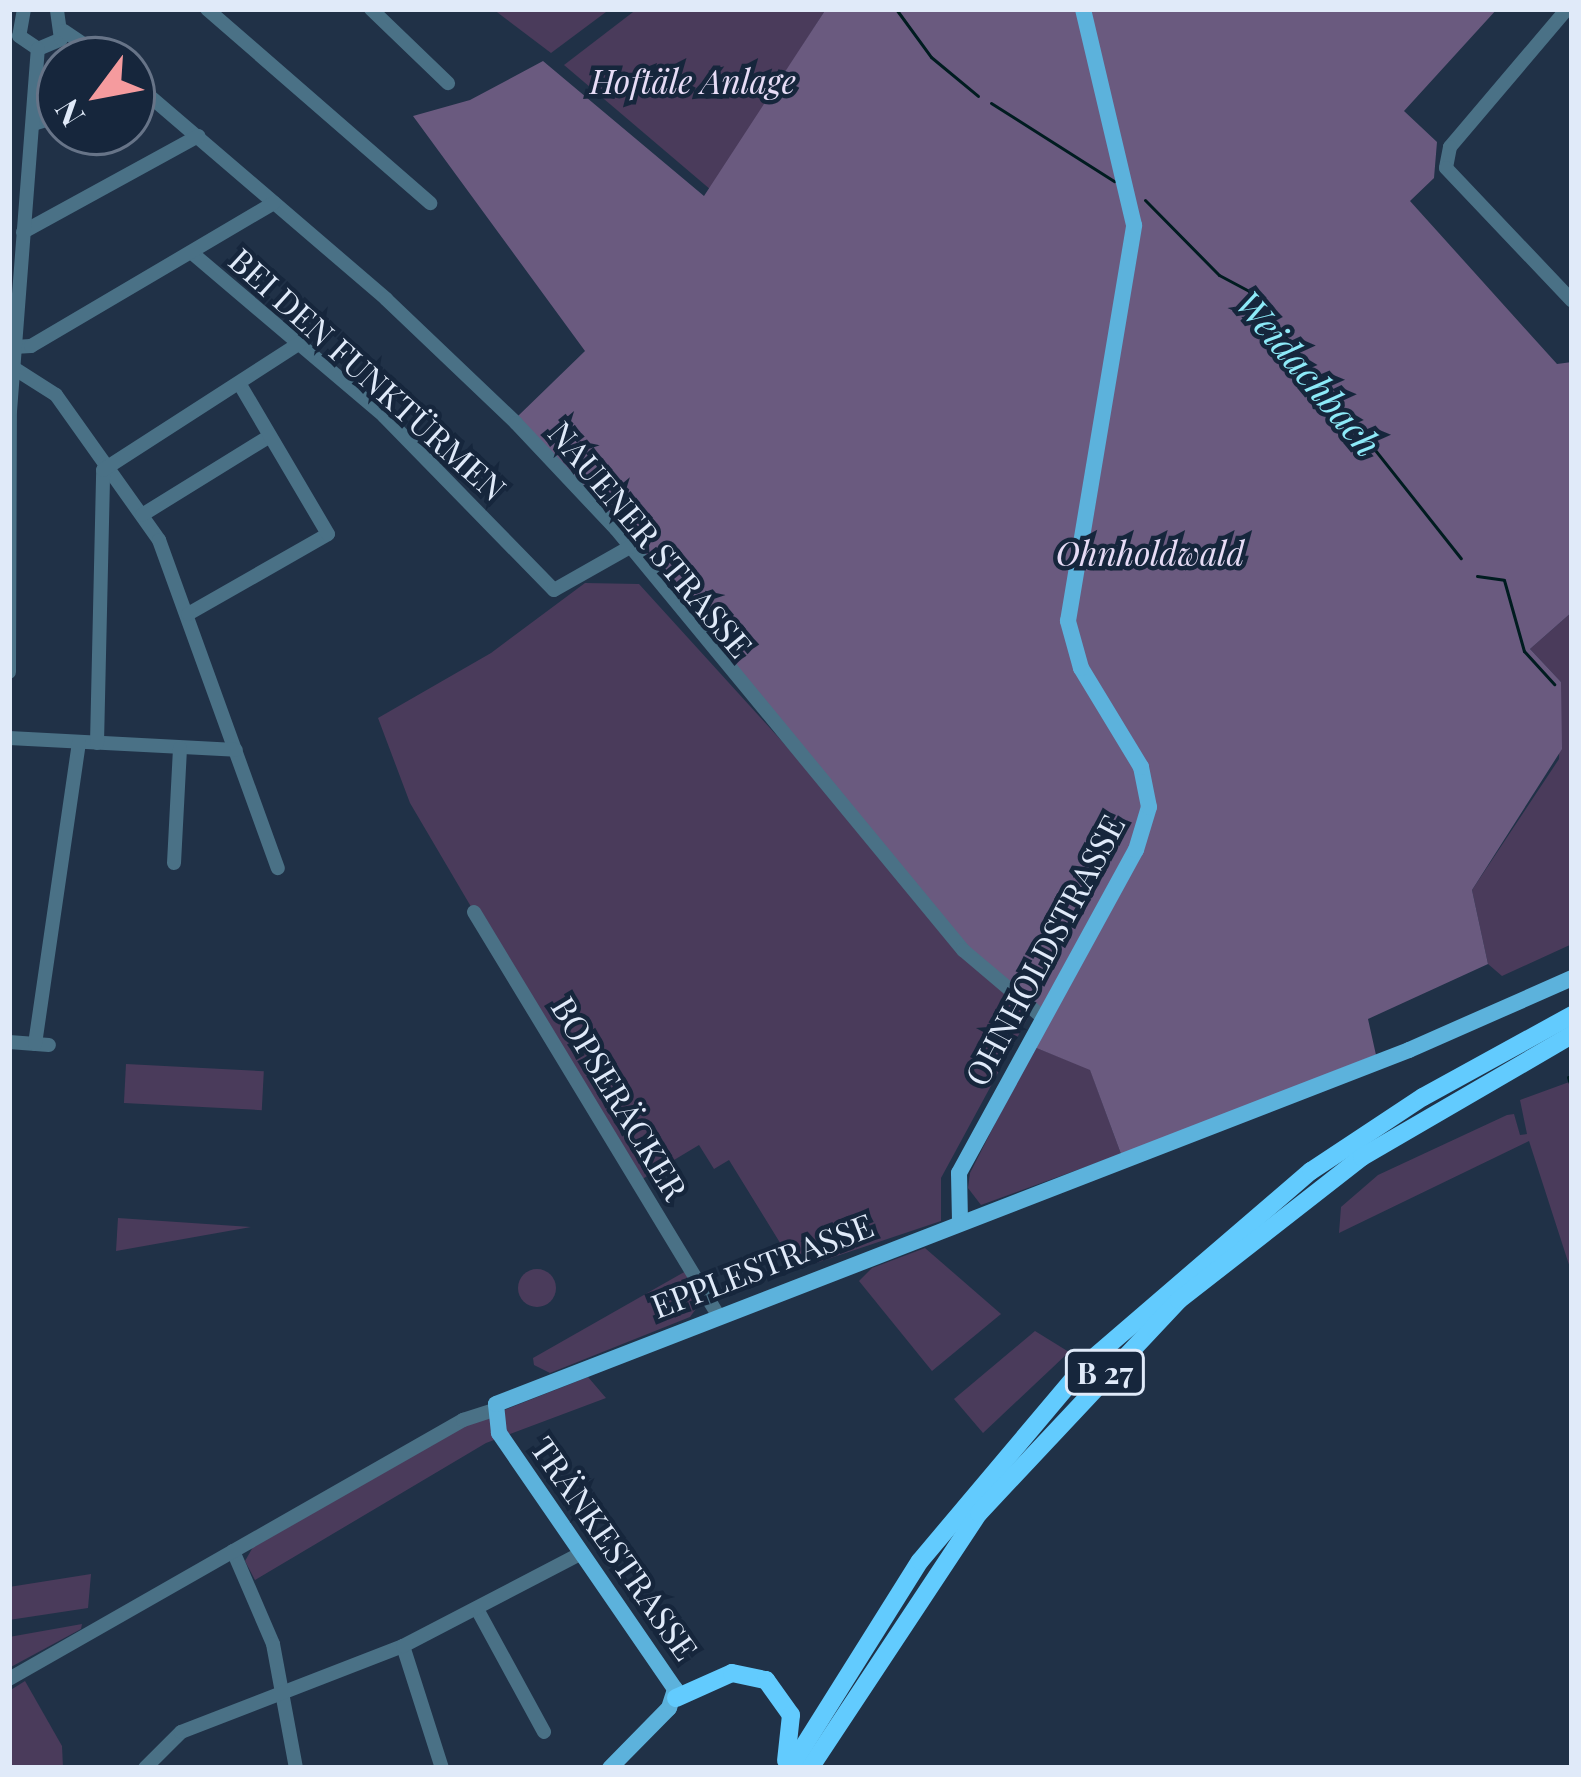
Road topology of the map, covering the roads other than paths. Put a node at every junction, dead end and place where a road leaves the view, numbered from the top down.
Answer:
1 (24, 9) edge
2 (57, 9) edge
3 (207, 9) edge
4 (371, 9) edge
5 (1083, 9) edge
6 (1567, 9) edge
7 (13, 28) edge
8 (64, 31) junction
9 (57, 36) edge
10 (71, 36) edge
11 (36, 47) edge
12 (36, 79) edge
13 (448, 83) dead end
14 (156, 101) edge
15 (36, 123) edge
16 (33, 124) junction
17 (198, 136) junction
18 (9, 192) edge
19 (26, 195) junction
20 (430, 202) dead end
21 (274, 203) junction
22 (23, 232) junction
23 (192, 253) junction
24 (1572, 301) edge
25 (300, 344) junction
26 (14, 346) junction
27 (12, 367) junction
28 (239, 383) junction
29 (270, 436) junction
30 (109, 466) junction
31 (142, 514) junction
32 (633, 552) junction
33 (188, 614) junction
34 (9, 673) edge
35 (9, 738) edge
36 (79, 742) junction
37 (97, 743) junction
38 (180, 748) junction
39 (236, 750) junction
40 (174, 863) dead end
41 (278, 868) dead end
42 (474, 912) dead end
43 (1572, 978) edge
44 (1572, 1015) edge
45 (1041, 1016) junction
46 (1572, 1035) edge
47 (9, 1042) edge
48 (1516, 1053) junction
49 (1493, 1066) junction
50 (960, 1221) junction
51 (717, 1314) junction
52 (493, 1410) junction
53 (233, 1551) junction
54 (582, 1553) junction
55 (477, 1610) junction
56 (403, 1646) junction
57 (9, 1679) edge
58 (284, 1695) junction
59 (676, 1698) junction
60 (544, 1732) dead end
61 (146, 1768) edge
62 (296, 1768) edge
63 (442, 1768) edge
64 (610, 1768) edge
65 (787, 1768) edge
66 (810, 1768) edge

1 - 7 street
2 - 8 street
3 - 20 street
4 - 13 street
5 - 45 main road, OHNHOLDSTRASSE
6 - 24 street
7 - 11 street
8 - 9 street
8 - 10 street
12 - 16 street
14 - 17 street, NAUENER STRASSE
15 - 16 street
16 - 19 street
17 - 21 street, NAUENER STRASSE
17 - 22 street
18 - 19 street
19 - 22 street
21 - 23 street
21 - 32 street, NAUENER STRASSE
22 - 26 street
23 - 25 street, BEI DEN FUNKTÜRMEN
23 - 26 street
25 - 28 street
25 - 32 street, BEI DEN FUNKTÜRMEN
26 - 27 street
27 - 30 street
27 - 34 street
28 - 29 street
28 - 30 street
29 - 31 street
29 - 33 street
30 - 31 street
30 - 37 street
31 - 33 street
32 - 45 street, NAUENER STRASSE
33 - 39 street
35 - 36 street
36 - 37 street
36 - 47 street
37 - 38 street
38 - 39 street
38 - 40 street
39 - 41 street
42 - 51 street, BOPSERÄCKER
43 - 50 main road, EPPLESTRASSE
44 - 48 highway, B 27
45 - 50 main road, OHNHOLDSTRASSE
46 - 48 highway, B 27
48 - 49 highway, B 27
49 - 65 highway, B 27
49 - 66 highway, B 27
50 - 51 main road, EPPLESTRASSE
51 - 52 main road, EPPLESTRASSE
52 - 53 street, EPPLESTRASSE
52 - 54 main road, TRÄNKESTRASSE
53 - 57 street, EPPLESTRASSE
53 - 58 street
54 - 55 street
54 - 59 main road, TRÄNKESTRASSE
55 - 56 street
55 - 60 street
56 - 58 street
56 - 63 street
58 - 61 street
58 - 62 street
59 - 64 main road, TRÄNKESTRASSE
59 - 65 highway

